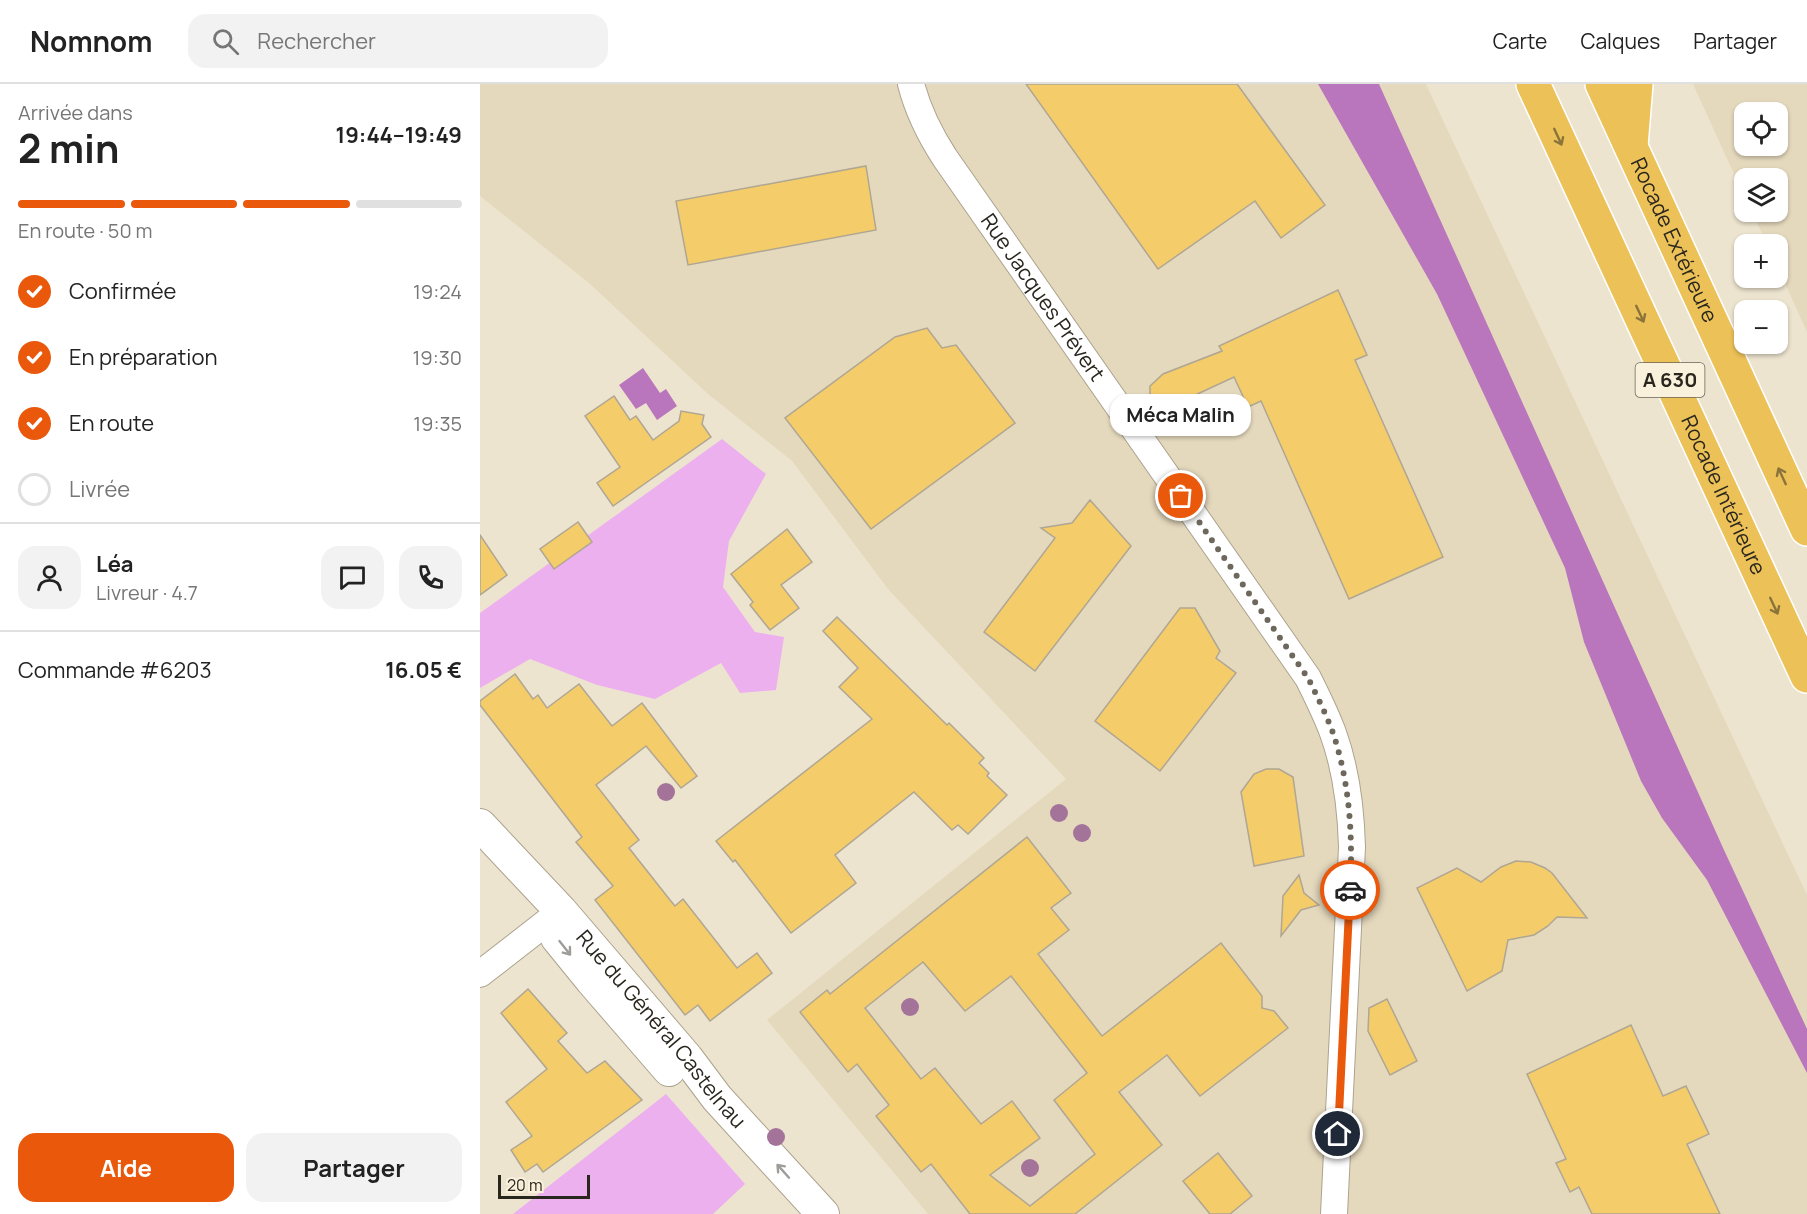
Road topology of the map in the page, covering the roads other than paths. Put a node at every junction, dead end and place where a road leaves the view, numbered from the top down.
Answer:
1 (910, 84) edge
2 (1533, 84) edge
3 (1602, 84) edge
4 (1636, 84) edge
5 (1631, 148) junction
6 (1807, 529) edge
7 (1807, 676) edge
8 (490, 836) edge
9 (553, 917) junction
10 (480, 974) edge
11 (794, 1214) edge
12 (823, 1214) edge
13 (1335, 1214) edge

1 - 13 street, Rue Jacques Prévert
2 -> 7 highway, Rocade Intérieure / A 630
3 - 5 highway, Rocade Extérieure / A 630
4 - 5 highway
6 -> 5 highway, Rocade Extérieure / A 630
8 - 9 street, Rue du Général Castelnau
9 - 10 street
9 -> 11 street, Rue du Général Castelnau
12 -> 9 street, Rue du Général Castelnau

